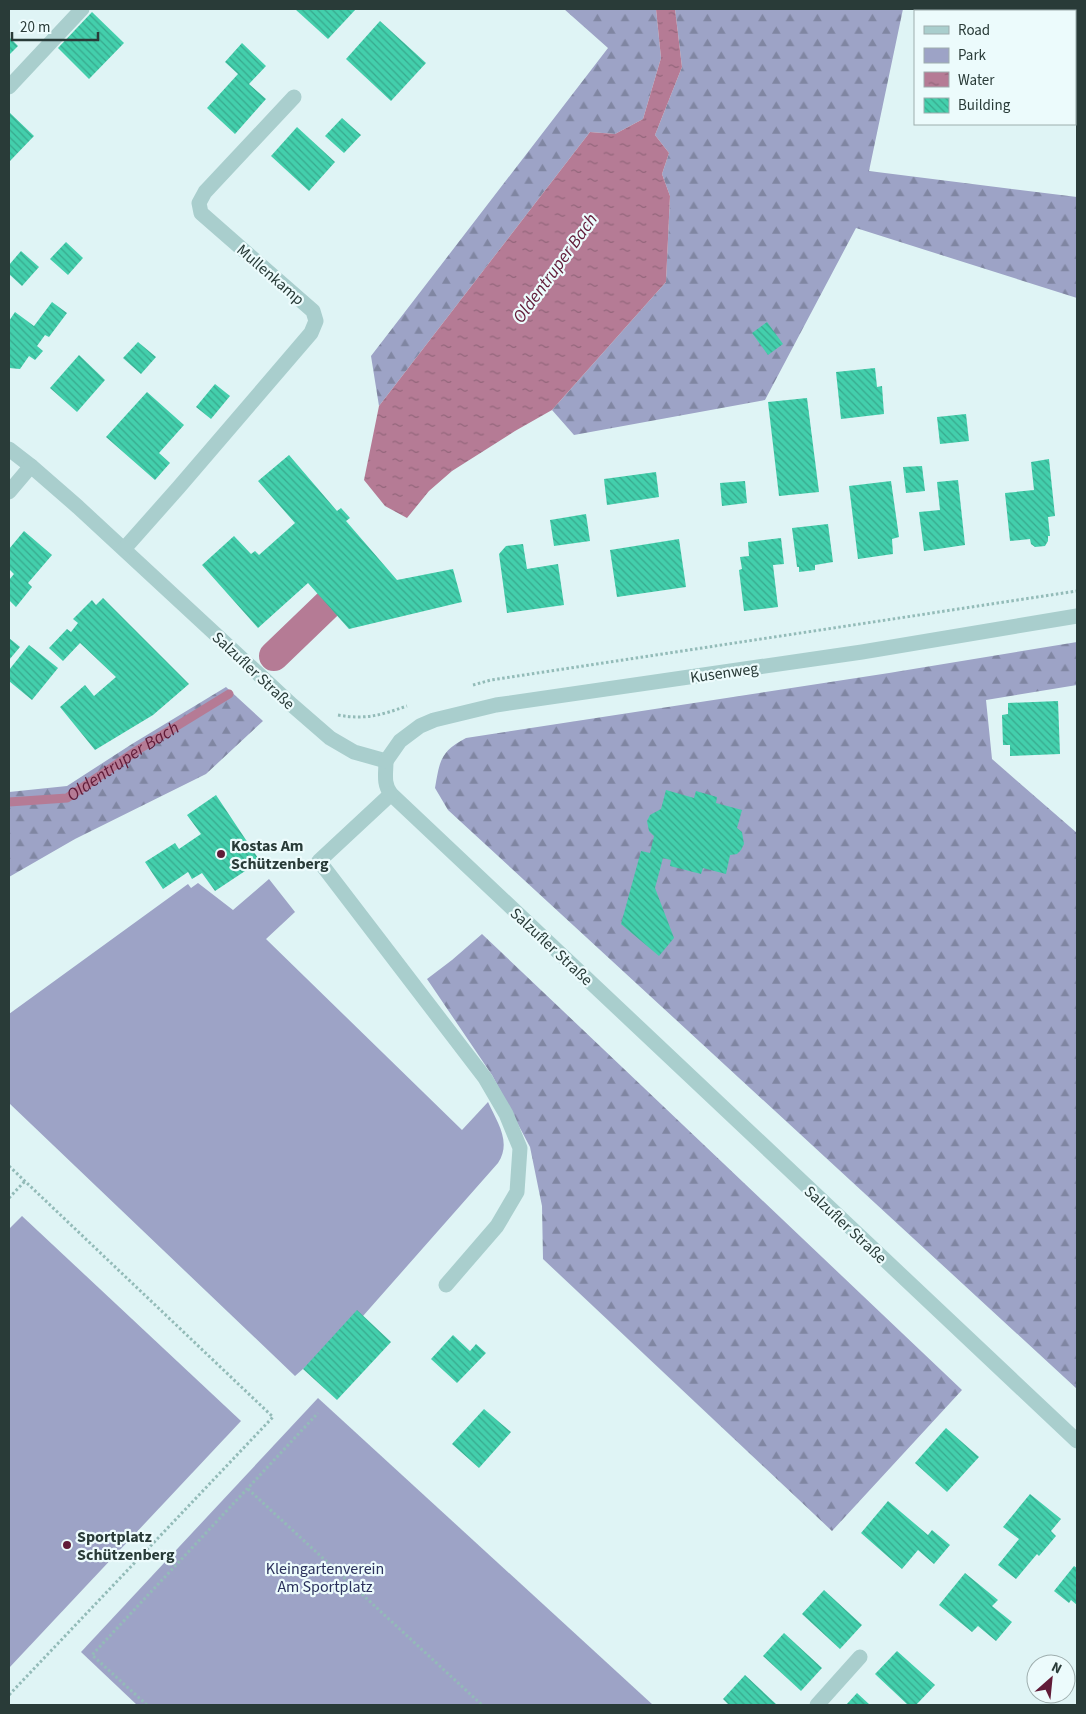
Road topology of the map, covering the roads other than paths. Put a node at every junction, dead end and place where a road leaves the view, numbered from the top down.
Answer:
1 (82, 9) edge
2 (9, 87) edge
3 (294, 97) dead end
4 (9, 449) edge
5 (31, 466) junction
6 (9, 492) edge
7 (124, 549) junction
8 (1077, 616) edge
9 (386, 760) junction
10 (392, 794) junction
11 (446, 1285) dead end
12 (1077, 1440) edge
13 (860, 1657) dead end
14 (816, 1705) edge

1 - 2 street
3 - 7 street, Mullenkamp
4 - 5 street, Salzufler Straße
5 - 6 street
5 - 7 street, Salzufler Straße
7 - 9 street, Salzufler Straße
8 - 9 street, Kusenweg
9 - 10 street
10 - 11 street
10 - 12 street, Salzufler Straße
13 - 14 street

